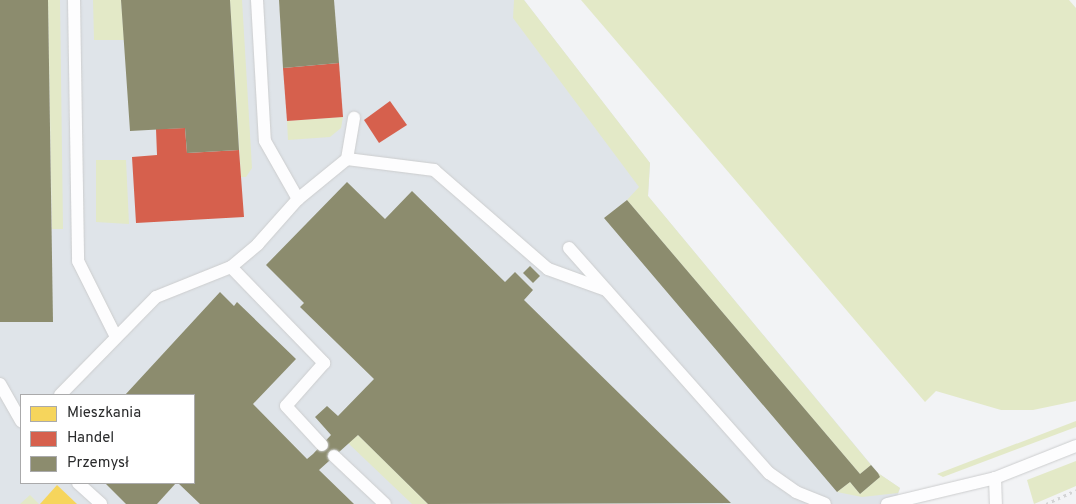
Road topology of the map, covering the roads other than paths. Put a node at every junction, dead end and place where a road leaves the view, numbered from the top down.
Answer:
1 (74, 0) edge
2 (257, 0) edge
3 (354, 118) dead end
4 (347, 159) junction
5 (298, 200) junction
6 (569, 248) dead end
7 (230, 267) junction
8 (606, 290) junction
9 (116, 337) junction
10 (0, 384) edge
11 (61, 394) edge
12 (20, 419) edge
13 (322, 445) dead end
14 (1076, 446) edge
15 (334, 456) dead end
16 (995, 478) junction
17 (79, 484) edge
18 (812, 502) edge
19 (101, 504) edge
20 (384, 504) edge
21 (826, 504) edge
22 (887, 504) edge
23 (996, 504) edge

1 - 9 lane
2 - 5 lane
3 - 4 lane
4 - 5 lane
4 - 8 lane
5 - 7 lane
6 - 8 lane
7 - 9 lane
7 - 13 lane
8 - 18 lane
9 - 11 lane
10 - 12 lane
14 - 16 lane
15 - 20 lane
16 - 22 lane
16 - 23 lane
17 - 19 lane
18 - 21 lane

